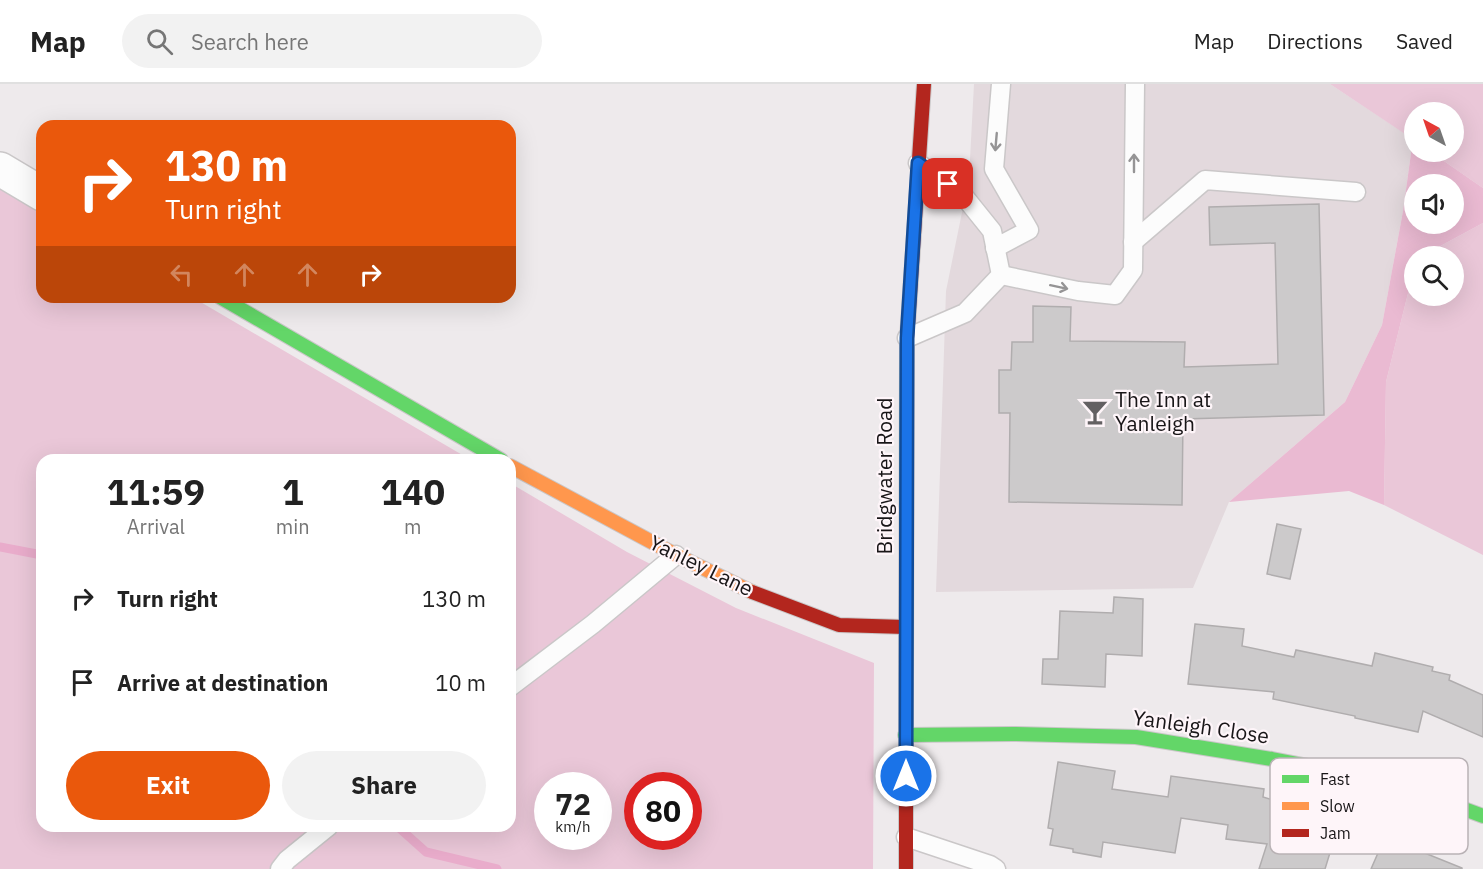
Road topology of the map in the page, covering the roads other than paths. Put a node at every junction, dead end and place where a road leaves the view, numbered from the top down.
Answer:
1 (924, 84) edge
2 (1001, 84) edge
3 (1135, 84) edge
4 (918, 163) junction
5 (0, 169) edge
6 (36, 190) edge
7 (1356, 192) dead end
8 (1133, 242) junction
9 (995, 248) junction
10 (1001, 275) junction
11 (230, 303) edge
12 (907, 338) junction
13 (491, 454) edge
14 (516, 469) edge
15 (676, 555) junction
16 (905, 627) junction
17 (516, 682) edge
18 (905, 735) junction
19 (1270, 759) edge
20 (1468, 810) edge
21 (1483, 816) edge
22 (321, 832) edge
23 (906, 837) junction
24 (280, 869) edge
25 (906, 869) edge
26 (996, 869) edge

1 - 4 main road, Bridgwater Road
2 -> 9 lane
8 -> 3 lane
4 - 9 lane
4 - 12 main road, Bridgwater Road
5 - 6 street
7 - 8 lane
10 -> 8 lane
9 - 10 lane
10 - 12 lane
11 - 13 main road
12 - 16 main road, Bridgwater Road
14 - 15 main road, Yanley Lane
15 - 16 main road, Yanley Lane
15 - 17 lane
16 - 18 main road, Bridgwater Road
18 - 19 main road, Yanleigh Close
18 - 23 main road, Bridgwater Road
20 - 21 main road, Yanleigh Close
22 - 24 lane
23 - 25 main road, Bridgwater Road
23 - 26 lane

